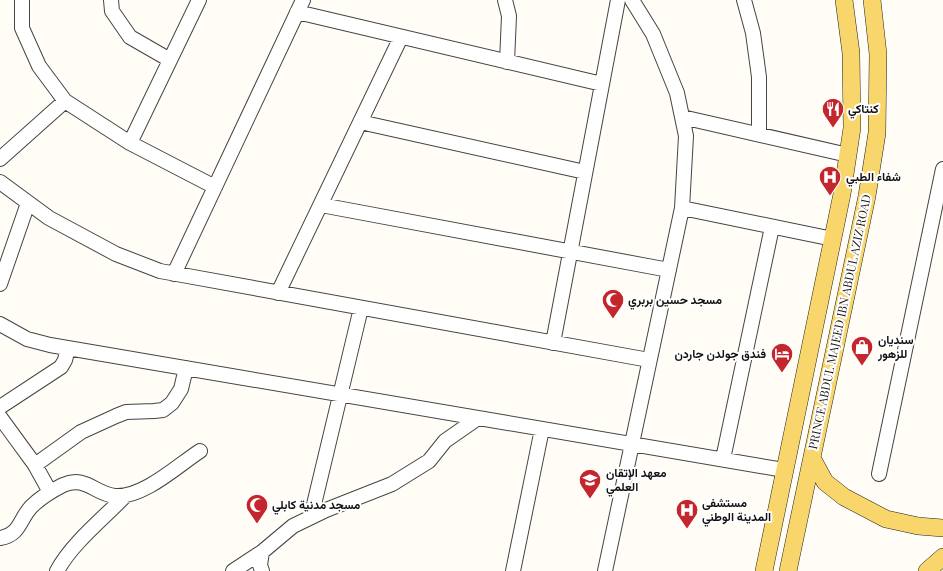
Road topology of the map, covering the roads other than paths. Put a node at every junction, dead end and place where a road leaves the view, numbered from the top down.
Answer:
1 (22, 0) edge
2 (111, 0) edge
3 (199, 0) edge
4 (505, 0) edge
5 (513, 0) edge
6 (618, 0) edge
7 (632, 0) edge
8 (744, 0) edge
9 (844, 0) edge
10 (872, 0) edge
11 (300, 6) edge
12 (509, 16) junction
13 (401, 37) junction
14 (170, 60) junction
15 (507, 62) junction
16 (602, 84) junction
17 (65, 101) junction
18 (682, 117) junction
19 (360, 122) junction
20 (760, 134) junction
21 (130, 143) junction
22 (848, 155) junction
23 (0, 159) edge
24 (943, 169) edge
25 (585, 172) junction
26 (0, 182) edge
27 (215, 187) junction
28 (28, 202) junction
29 (321, 205) junction
30 (682, 208) junction
31 (772, 227) junction
32 (832, 239) junction
33 (570, 252) junction
34 (669, 270) junction
35 (174, 274) junction
36 (0, 284) edge
37 (278, 293) junction
38 (362, 308) junction
39 (0, 324) edge
40 (553, 343) junction
41 (68, 348) junction
42 (649, 360) junction
43 (186, 368) junction
44 (803, 379) junction
45 (827, 385) junction
46 (341, 394) junction
47 (0, 406) edge
48 (0, 418) edge
49 (478, 418) junction
50 (542, 428) junction
51 (632, 444) junction
52 (200, 451) dead end
53 (812, 458) junction
54 (723, 459) junction
55 (35, 465) junction
56 (784, 470) junction
57 (879, 474) dead end
58 (50, 492) junction
59 (126, 495) junction
60 (311, 517) junction
61 (943, 528) edge
62 (0, 538) edge
63 (262, 552) junction
64 (943, 557) edge
65 (57, 571) edge
66 (233, 571) edge
67 (262, 571) edge
68 (513, 571) edge
69 (605, 571) edge
70 (764, 571) edge
71 (788, 571) edge
72 (928, 571) edge

1 - 17 street
2 - 14 street
3 - 14 street
4 - 12 street
5 - 12 street
6 - 16 street
7 - 18 street
8 - 20 street
9 - 22 main road, PRINCE ABDUL MAJEED IBN ABDUL AZIZ ROAD
10 - 45 main road, PRINCE ABDUL MAJEED IBN ABDUL AZIZ ROAD
11 - 13 street
11 - 27 street
12 - 15 street
13 - 15 street
13 - 19 street
14 - 21 street
15 - 16 street
16 - 25 street
17 - 21 street
17 - 23 street
18 - 20 street
18 - 30 street
19 - 25 street
19 - 29 street
20 - 22 street
21 - 27 street
22 - 32 main road, PRINCE ABDUL MAJEED IBN ABDUL AZIZ ROAD
24 - 57 street
25 - 33 street
26 - 28 street
27 - 35 street
28 - 35 street
28 - 36 street
29 - 33 street
29 - 37 street
30 - 31 street
30 - 34 street
31 - 32 street
31 - 54 street
32 - 44 main road, PRINCE ABDUL MAJEED IBN ABDUL AZIZ ROAD
33 - 34 street
33 - 40 street
34 - 42 street
35 - 37 street
37 - 38 street
38 - 40 street
38 - 46 street
39 - 41 street
40 - 42 street
41 - 43 street
41 - 47 street
42 - 51 street
43 - 46 street
43 - 55 street
44 - 45 main road
44 - 56 main road, PRINCE ABDUL MAJEED IBN ABDUL AZIZ ROAD
45 - 53 main road, PRINCE ABDUL MAJEED IBN ABDUL AZIZ ROAD
46 - 49 street
46 - 60 street
48 - 55 street
49 - 50 street
49 - 60 street
50 - 51 street
50 - 68 street
51 - 54 street
51 - 69 street
52 - 59 street
53 - 61 main road
53 - 71 main road, PRINCE ABDUL MAJEED IBN ABDUL AZIZ ROAD
54 - 56 street
55 - 58 street
56 - 70 main road, PRINCE ABDUL MAJEED IBN ABDUL AZIZ ROAD
58 - 59 street
58 - 62 street
59 - 65 street
60 - 63 street
63 - 66 street
63 - 67 street
64 - 72 main road

